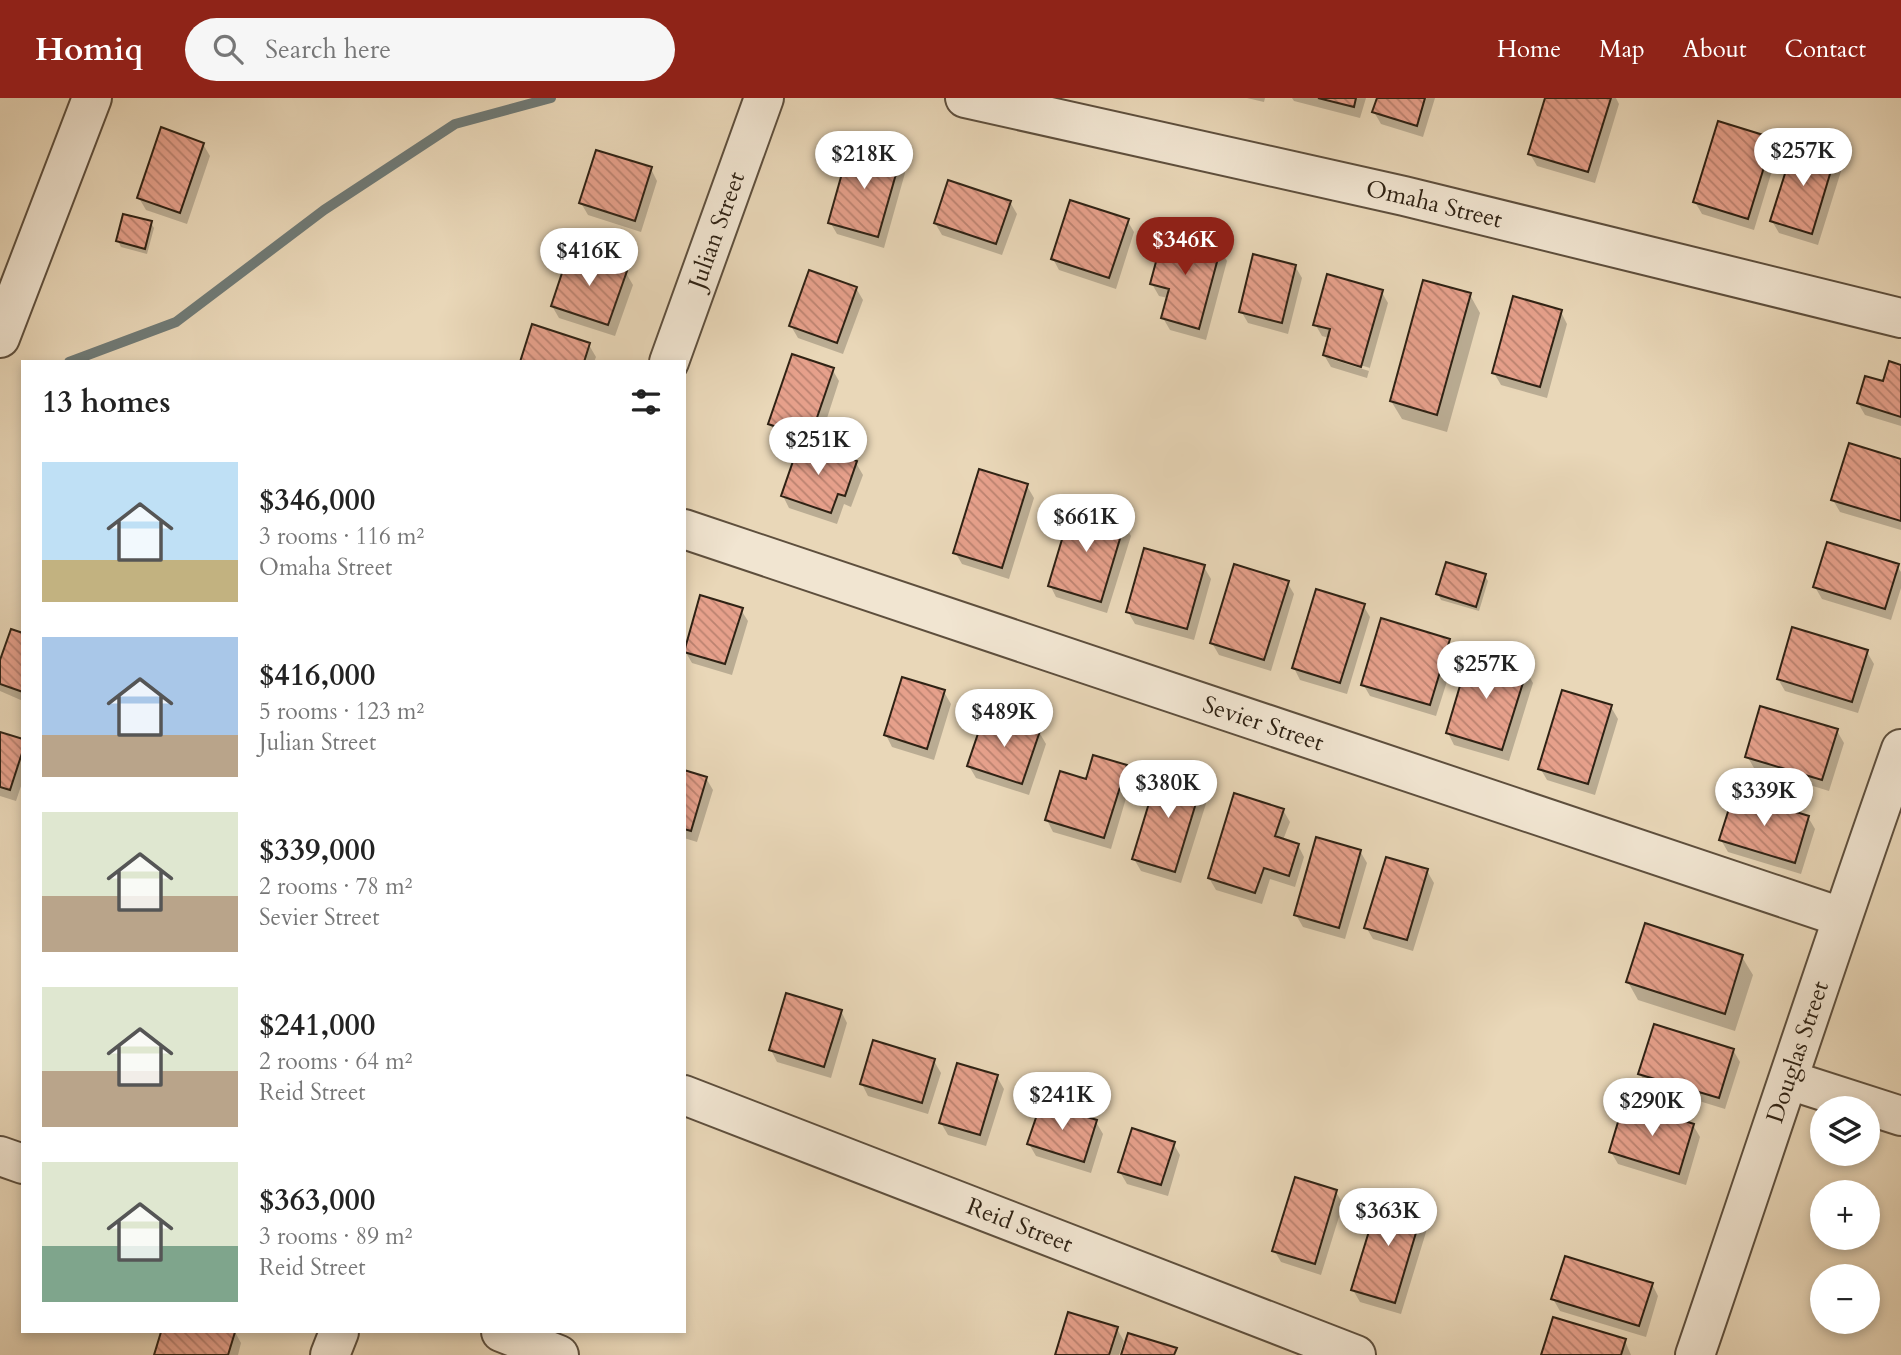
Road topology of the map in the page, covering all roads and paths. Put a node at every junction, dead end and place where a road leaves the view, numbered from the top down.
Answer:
1 (92, 98) edge
2 (764, 98) edge
3 (965, 98) edge
4 (1901, 318) edge
5 (0, 338) edge
6 (670, 360) edge
7 (686, 530) edge
8 (1901, 749) edge
9 (1842, 917) junction
10 (1789, 1080) junction
11 (686, 1096) edge
12 (1901, 1116) edge
13 (0, 1156) edge
14 (21, 1163) edge
15 (339, 1333) edge
16 (504, 1333) edge
17 (330, 1355) edge
18 (559, 1355) edge
19 (1356, 1355) edge
20 (1695, 1355) edge

1 - 5 street
2 - 6 street, Julian Street
3 - 4 street, Omaha Street
7 - 9 street, Sevier Street
8 - 9 street, Douglas Street
9 - 10 street, Douglas Street
10 - 12 street
10 - 20 street, Douglas Street
11 - 19 street, Reid Street
13 - 14 street
15 - 17 street
16 - 18 street

